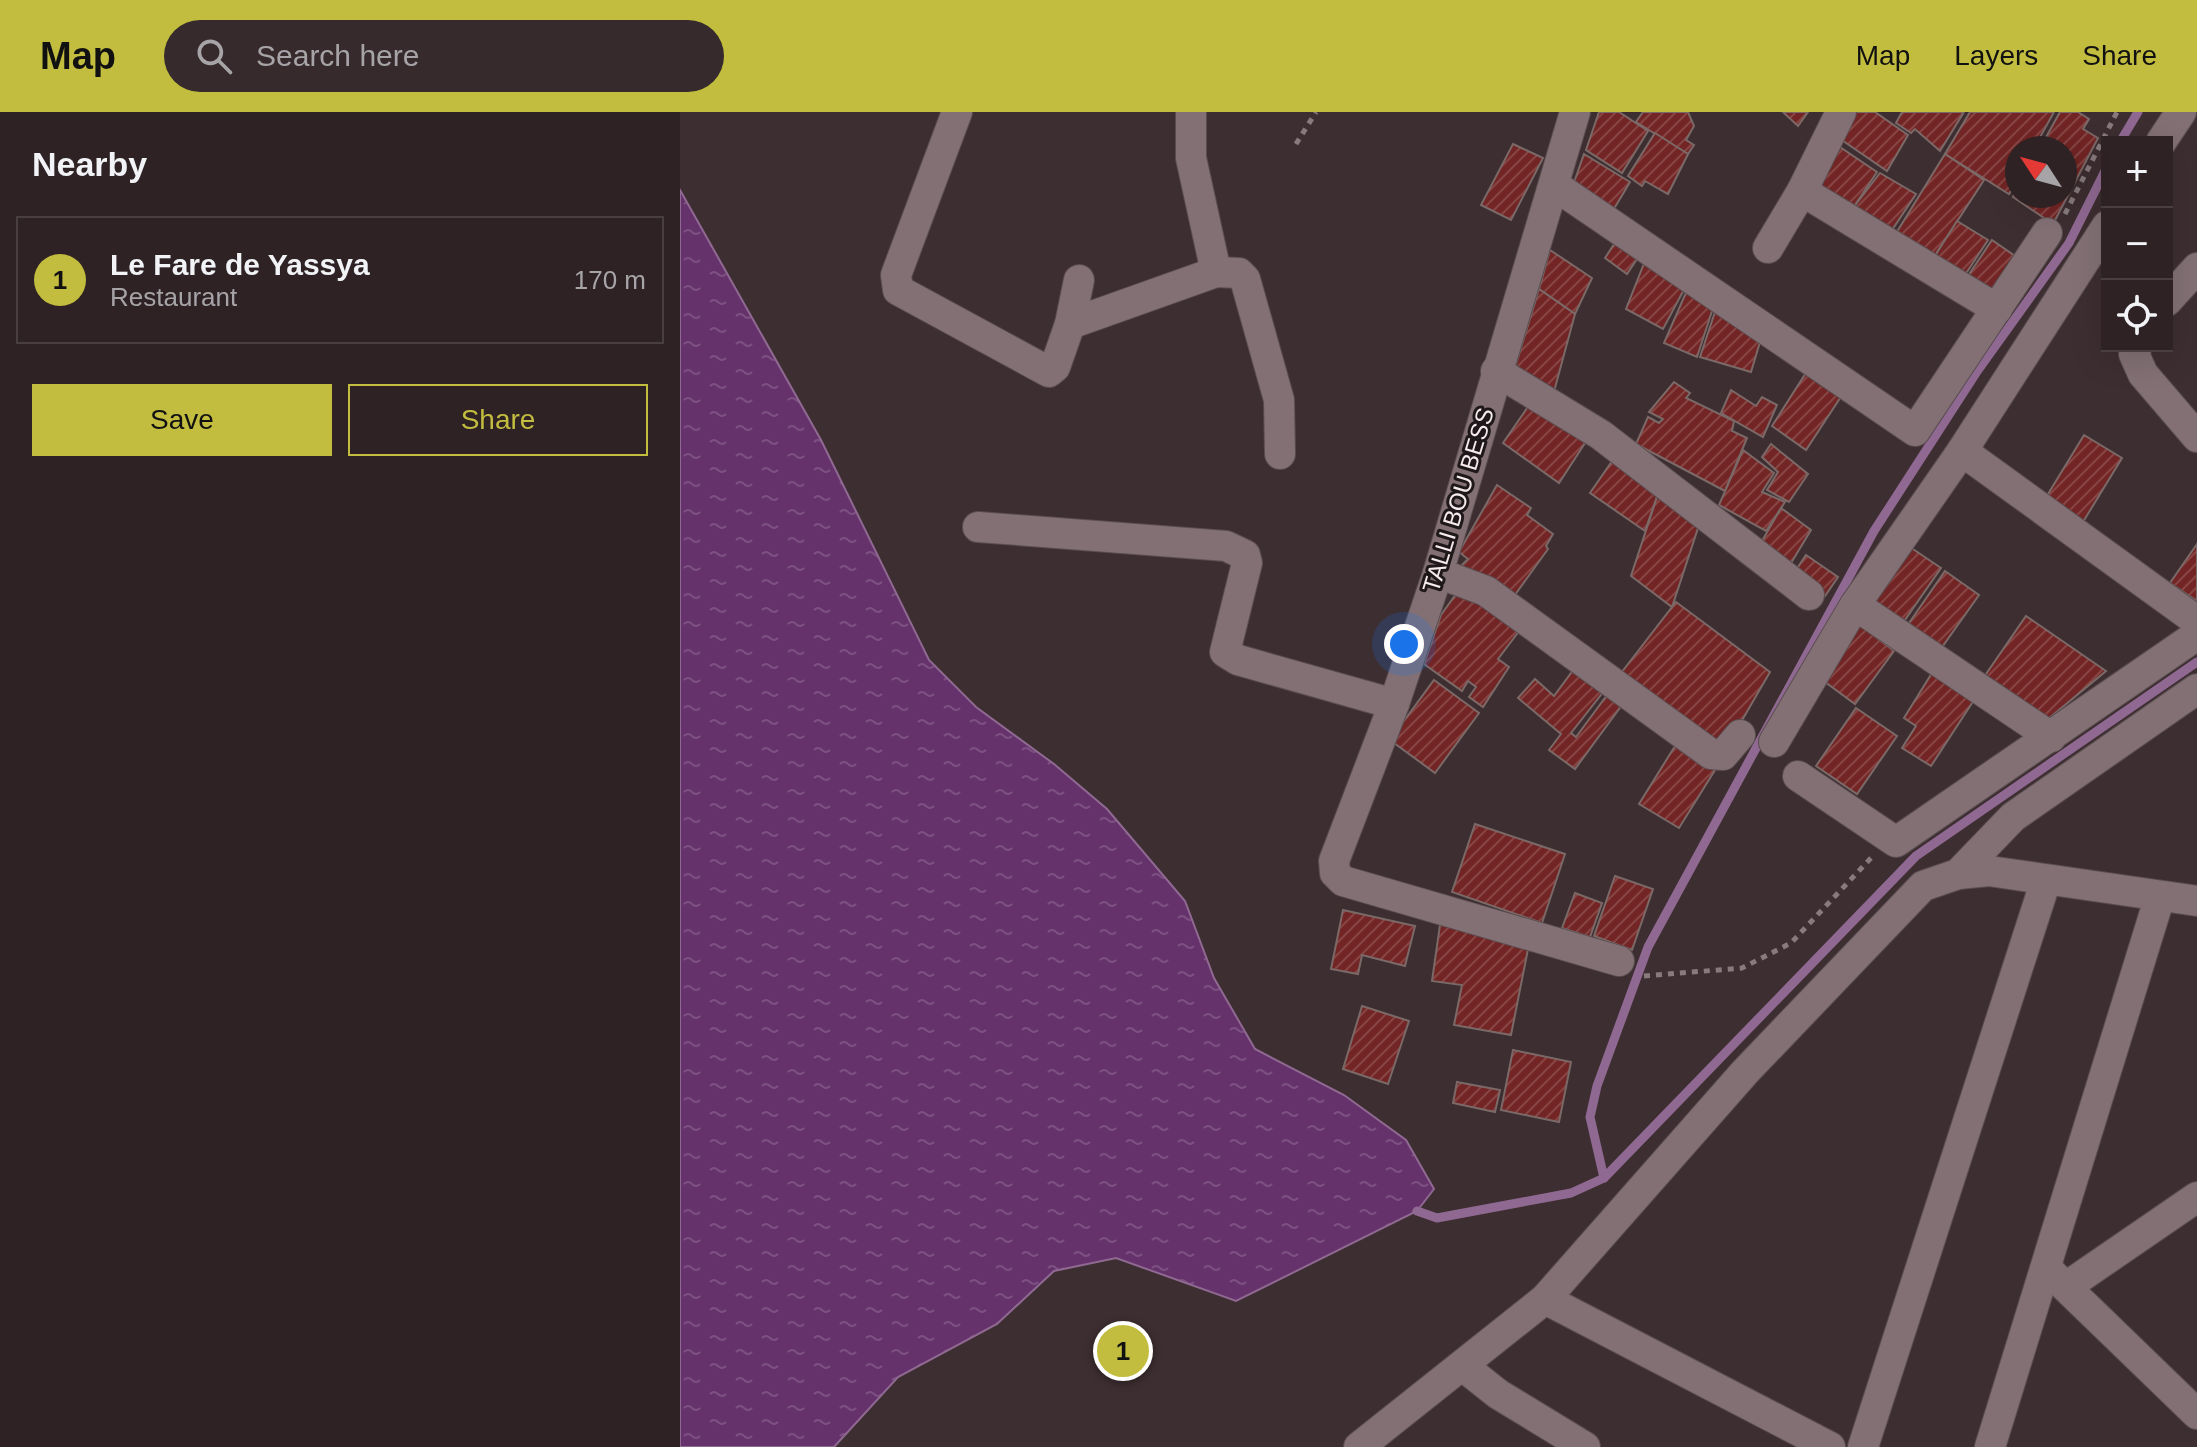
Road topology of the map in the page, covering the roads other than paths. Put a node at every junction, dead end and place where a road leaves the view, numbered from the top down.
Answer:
1 (957, 112) edge
2 (1191, 112) edge
3 (1575, 112) edge
4 (1841, 112) edge
5 (2181, 112) edge
6 (2165, 136) edge
7 (1554, 185) junction
8 (1802, 191) junction
9 (2047, 233) road end
10 (2101, 235) edge
11 (1768, 248) dead end
12 (2197, 268) edge
13 (1216, 272) junction
14 (1079, 280) dead end
15 (2173, 294) edge
16 (1997, 309) junction
17 (1070, 324) junction
18 (2135, 352) edge
19 (1496, 371) junction
20 (2194, 427) edge
21 (1962, 451) junction
22 (1280, 454) dead end
23 (978, 527) dead end
24 (1438, 573) junction
25 (1809, 595) dead end
26 (1855, 605) junction
27 (2197, 621) edge
28 (2197, 635) edge
29 (2197, 689) edge
30 (1394, 704) junction
31 (1740, 735) dead end
32 (2051, 737) junction
33 (1774, 742) dead end
34 (1798, 776) dead end
35 (1958, 874) junction
36 (2046, 880) junction
37 (2160, 896) junction
38 (2197, 901) edge
39 (1619, 961) dead end
40 (2197, 1197) edge
41 (2056, 1278) junction
42 (1545, 1299) junction
43 (1464, 1367) junction
44 (2197, 1414) edge
45 (1359, 1447) edge
46 (1585, 1447) edge
47 (1830, 1447) edge
48 (1863, 1447) edge
49 (1990, 1447) edge

1 - 17 street
2 - 13 street
3 - 7 street, TALLI BOU BESS
4 - 8 street
5 - 6 street
7 - 16 street
7 - 19 street, TALLI BOU BESS
8 - 11 street
8 - 16 street
9 - 16 street
10 - 21 street
12 - 15 street
13 - 17 street
13 - 22 street
14 - 17 street
18 - 20 street
19 - 24 street, TALLI BOU BESS
19 - 25 street
21 - 26 street
21 - 27 street
23 - 30 street
24 - 30 street, TALLI BOU BESS
24 - 31 street
26 - 32 street
26 - 33 street
28 - 32 street
29 - 35 street
30 - 39 street, TALLI BOU BESS
32 - 34 street
35 - 36 street
35 - 42 street
36 - 37 street
36 - 48 street
37 - 38 street
37 - 41 street
40 - 41 street
41 - 44 street
41 - 49 street
42 - 43 street
42 - 47 street
43 - 45 street
43 - 46 street

